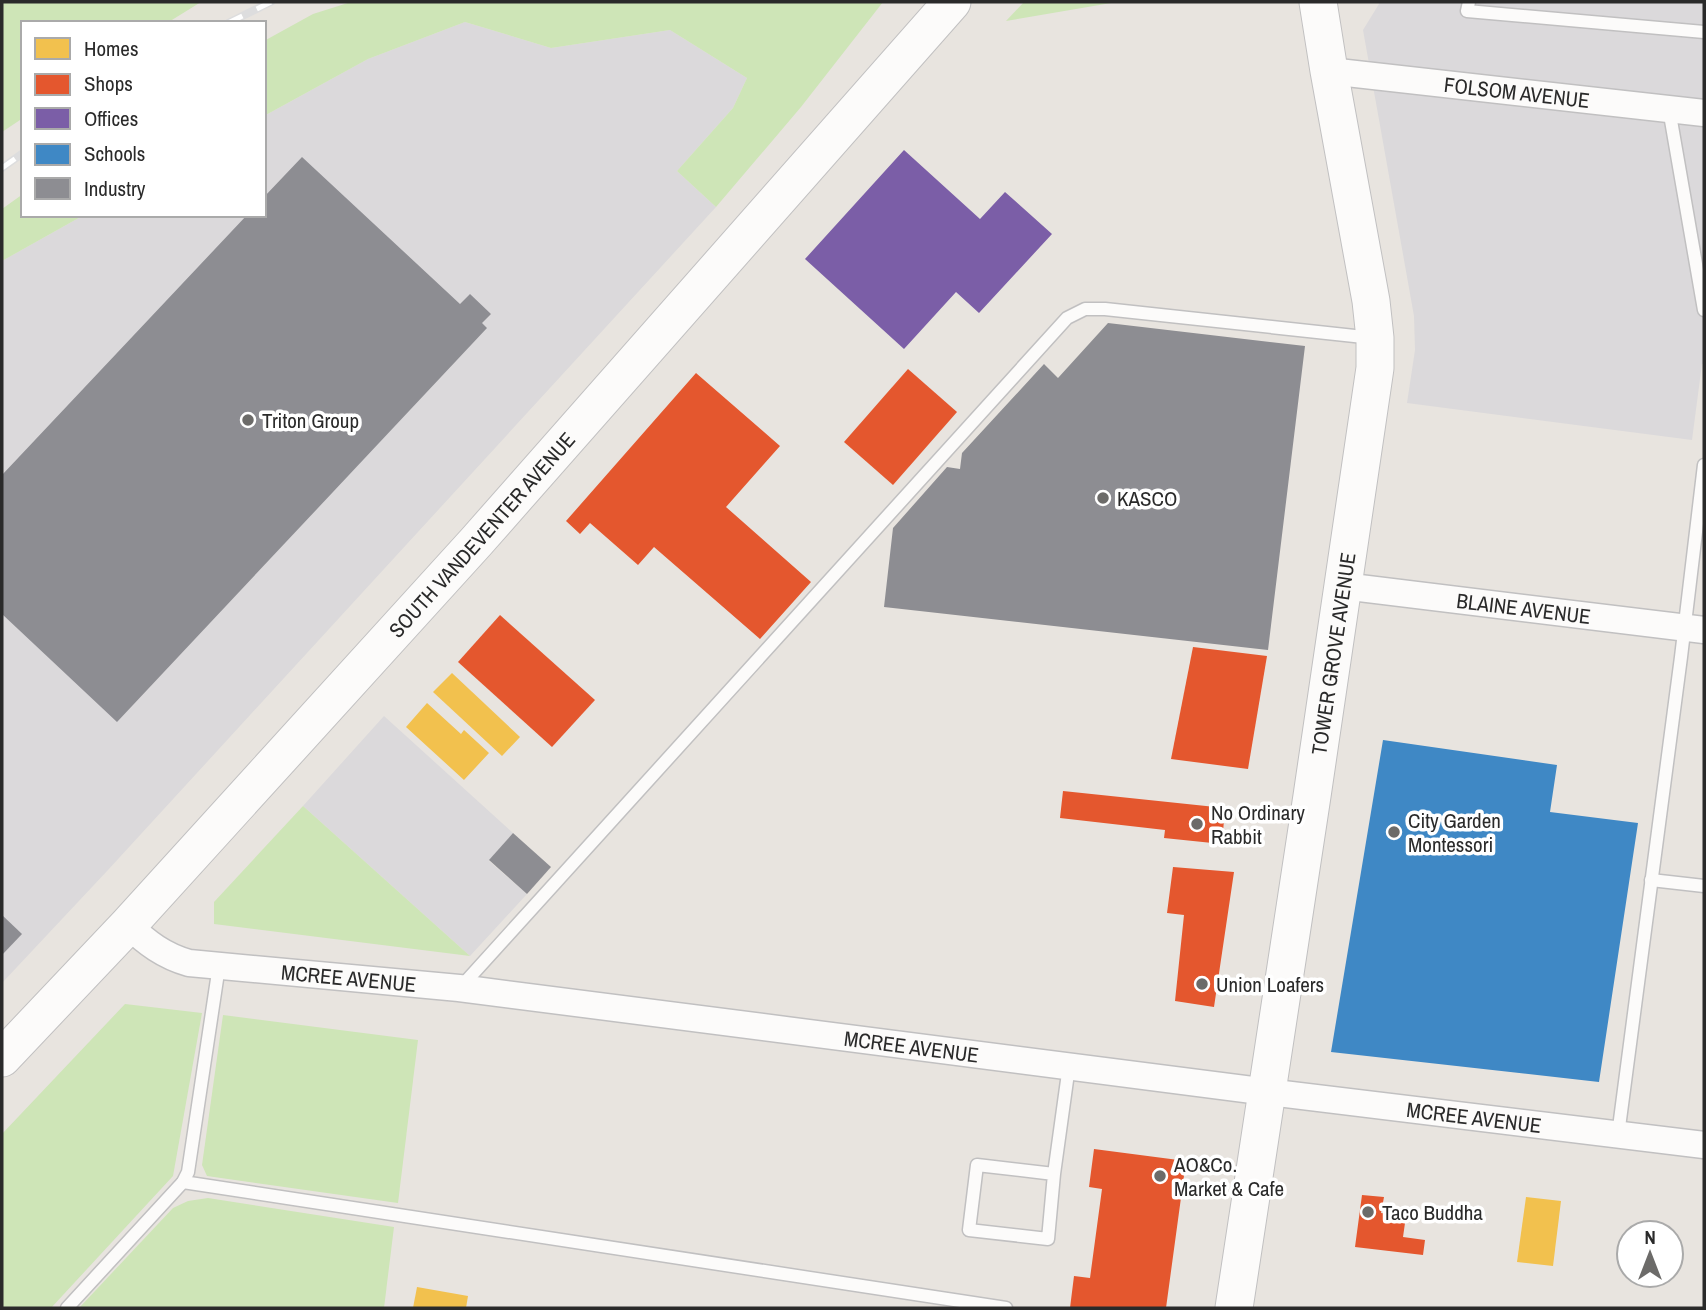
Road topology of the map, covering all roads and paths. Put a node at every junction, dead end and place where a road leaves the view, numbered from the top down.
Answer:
1 (952, 2) edge
2 (1469, 2) edge
3 (1319, 3) edge
4 (1704, 32) edge
5 (1329, 71) junction
6 (1669, 109) junction
7 (1704, 113) edge
8 (1704, 310) edge
9 (1375, 338) junction
10 (1704, 465) edge
11 (1343, 586) junction
12 (1694, 629) edge
13 (1651, 880) junction
14 (1704, 886) edge
15 (128, 925) junction
16 (219, 966) junction
17 (459, 988) junction
18 (2, 1058) edge
19 (1069, 1066) junction
20 (1268, 1092) junction
21 (1618, 1135) junction
22 (1704, 1145) edge
23 (1054, 1174) junction
24 (183, 1182) junction
25 (67, 1308) edge
26 (1006, 1308) edge
27 (1234, 1308) edge

1 - 15 main road, SOUTH VANDEVENTER AVENUE
2 - 4 lane
3 - 5 main road, TOWER GROVE AVENUE
5 - 6 street, FOLSOM AVENUE
5 - 9 main road, TOWER GROVE AVENUE
6 - 7 street, FOLSOM AVENUE
6 - 8 lane
9 - 11 main road, TOWER GROVE AVENUE
9 - 17 lane
10 - 12 lane
11 - 12 street, BLAINE AVENUE
11 - 20 main road, TOWER GROVE AVENUE
12 - 13 lane
13 - 14 lane
13 - 21 lane
15 - 16 street, MCREE AVENUE
15 - 18 main road, SOUTH VANDEVENTER AVENUE
16 - 17 street, MCREE AVENUE
16 - 24 lane
17 - 19 street, MCREE AVENUE
19 - 20 street, MCREE AVENUE
19 - 23 lane
20 - 21 street, MCREE AVENUE
20 - 27 main road, TOWER GROVE AVENUE
21 - 22 street, MCREE AVENUE
23 - 23 lane
24 - 25 lane
24 - 26 lane

